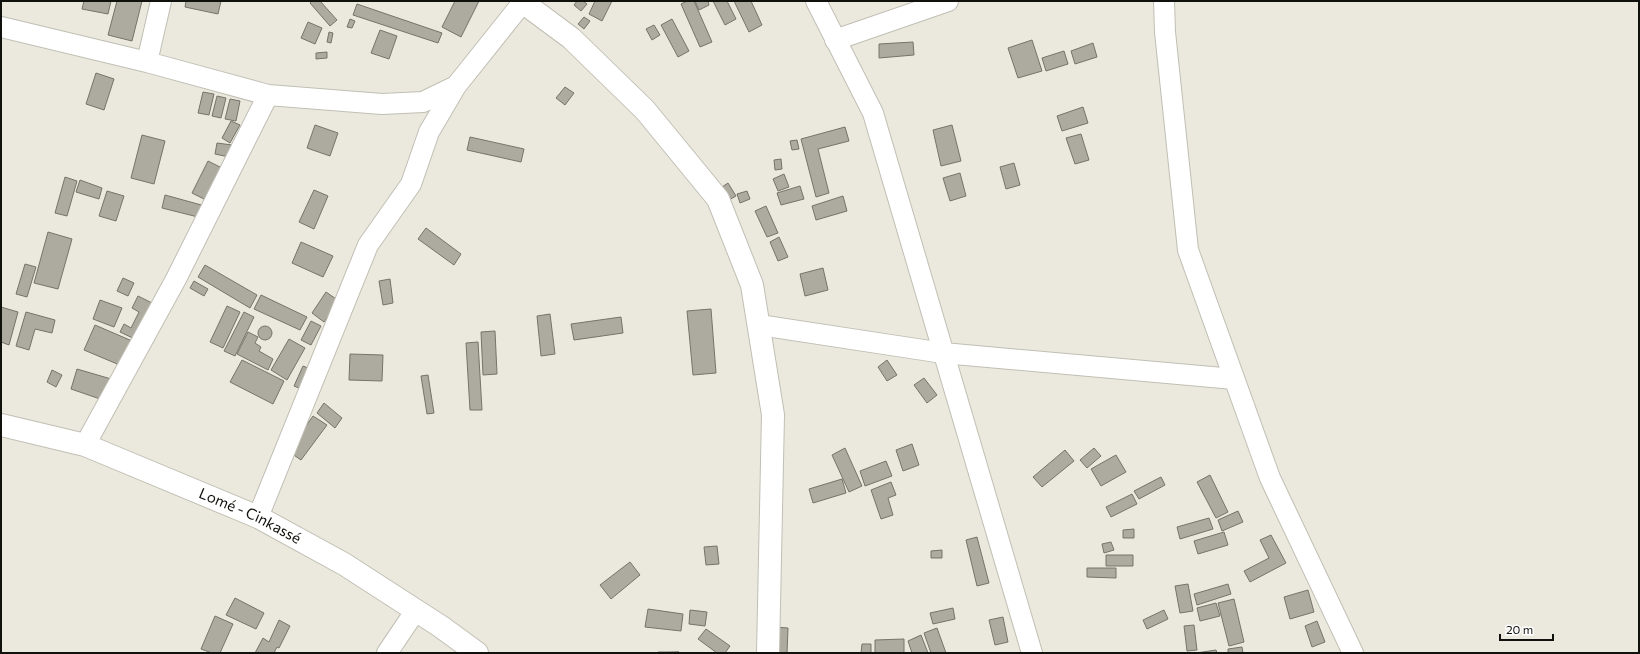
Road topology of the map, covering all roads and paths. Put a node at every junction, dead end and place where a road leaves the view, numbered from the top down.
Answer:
1 (161, 1) edge
2 (522, 1) edge
3 (816, 1) edge
4 (948, 1) edge
5 (1164, 1) edge
6 (1, 27) edge
7 (836, 40) junction
8 (147, 62) junction
9 (456, 86) junction
10 (268, 95) junction
11 (759, 325) junction
12 (943, 353) junction
13 (1234, 380) junction
14 (1, 424) edge
15 (85, 445) junction
16 (258, 517) junction
17 (416, 610) junction
18 (387, 653) edge
19 (477, 653) edge
20 (768, 653) edge
21 (1032, 653) edge
22 (1353, 653) edge

1 - 8 street
2 - 9 street
2 - 11 main road
3 - 7 street
4 - 7 street
5 - 13 street
6 - 8 street
7 - 12 street
8 - 10 street
9 - 10 street
9 - 16 street
10 - 15 street
11 - 12 street
11 - 20 main road
12 - 13 street
12 - 21 street
13 - 22 street
14 - 15 main road, Lomé - Cinkassé
15 - 16 main road, Lomé - Cinkassé
16 - 17 main road, Lomé - Cinkassé
17 - 18 street
17 - 19 main road, Lomé - Cinkassé

